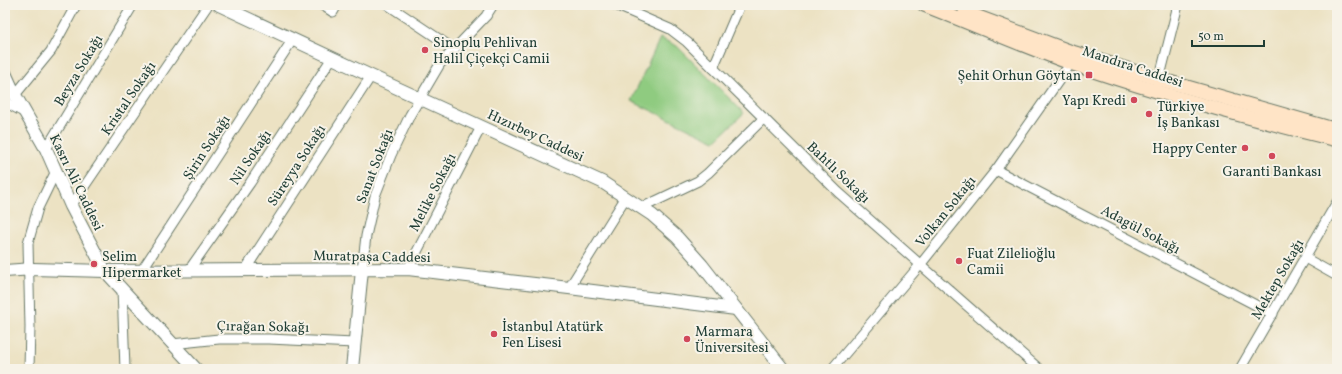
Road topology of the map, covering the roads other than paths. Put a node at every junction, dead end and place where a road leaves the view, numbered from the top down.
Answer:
1 (76, 5) edge
2 (133, 5) edge
3 (208, 5) edge
4 (219, 5) edge
5 (322, 5) edge
6 (337, 5) edge
7 (388, 5) edge
8 (493, 5) edge
9 (615, 5) edge
10 (740, 5) edge
11 (924, 5) edge
12 (946, 5) edge
13 (1178, 5) edge
14 (293, 39) junction
15 (454, 49) junction
16 (332, 58) junction
17 (1071, 63) junction
18 (713, 68) junction
19 (5, 73) edge
20 (371, 76) junction
21 (1157, 85) junction
22 (15, 95) junction
23 (419, 98) junction
24 (5, 102) edge
25 (25, 113) junction
26 (764, 118) junction
27 (481, 127) junction
28 (1337, 130) edge
29 (1337, 140) edge
30 (46, 149) junction
31 (996, 170) junction
32 (56, 171) junction
33 (626, 198) junction
34 (1337, 202) edge
35 (71, 206) junction
36 (641, 208) junction
37 (1305, 258) junction
38 (920, 265) junction
39 (142, 270) junction
40 (189, 270) junction
41 (245, 270) junction
42 (362, 270) junction
43 (408, 270) junction
44 (5, 271) edge
45 (28, 271) junction
46 (105, 271) junction
47 (1337, 276) edge
48 (569, 288) junction
49 (122, 289) junction
50 (736, 309) junction
51 (1273, 314) junction
52 (354, 343) junction
53 (172, 344) junction
54 (29, 369) edge
55 (125, 369) edge
56 (196, 369) edge
57 (352, 369) edge
58 (783, 369) edge
59 (832, 369) edge
60 (1039, 369) edge
61 (1240, 369) edge

1 - 22 street
2 - 30 street, Beyza Sokağı
3 - 35 street, Kristal Sokağı
4 - 14 street, Hızırbey Caddesi
5 - 6 street
7 - 15 street
8 - 15 street, Sanat Sokağı
9 - 18 street, Bahtlı Sokağı
10 - 18 street
11 - 17 main road, Mandıra Caddesi
12 - 21 main road, Mandıra Caddesi
13 - 21 street
14 - 16 street, Hızırbey Caddesi
14 - 39 street, Şirin Sokağı
15 - 23 street, Sanat Sokağı
16 - 20 street, Hızırbey Caddesi
16 - 40 street, Nil Sokağı
17 - 21 main road, Mandıra Caddesi
17 - 31 street, Volkan Sokağı
18 - 26 street, Bahtlı Sokağı
19 - 22 street, Kasrı Ali Caddesi
20 - 23 street, Hızırbey Caddesi
20 - 41 street, Süreyya Sokağı
21 - 28 main road, Mandıra Caddesi
21 - 29 main road, Mandıra Caddesi
22 - 25 street, Kasrı Ali Caddesi
23 - 27 street, Hızırbey Caddesi
23 - 42 street, Sanat Sokağı
24 - 25 street
25 - 30 street, Kasrı Ali Caddesi
26 - 36 street
26 - 38 street, Bahtlı Sokağı
27 - 33 street, Hızırbey Caddesi
27 - 43 street, Melike Sokağı
30 - 32 street, Kasrı Ali Caddesi
31 - 38 street, Volkan Sokağı
31 - 51 street, Adagül Sokağı
32 - 35 street, Kasrı Ali Caddesi
32 - 45 street
33 - 36 street, Hızırbey Caddesi
33 - 48 street
34 - 37 street, Mektep Sokağı
35 - 46 street, Kasrı Ali Caddesi
36 - 50 street, Hızırbey Caddesi
37 - 47 street
37 - 51 street, Mektep Sokağı
38 - 59 street, Volkan Sokağı
38 - 60 street, Bahtlı Sokağı
39 - 40 street, Muratpaşa Caddesi
39 - 46 street, Muratpaşa Caddesi
40 - 41 street, Muratpaşa Caddesi
41 - 42 street, Muratpaşa Caddesi
42 - 43 street, Muratpaşa Caddesi
42 - 52 street
43 - 48 street, Muratpaşa Caddesi
44 - 45 street, Muratpaşa Caddesi
45 - 46 street, Muratpaşa Caddesi
45 - 54 street
46 - 49 street, Kasrı Ali Caddesi
48 - 50 street, Muratpaşa Caddesi
49 - 53 street, Kasrı Ali Caddesi
49 - 55 street
50 - 58 street, Hızırbey Caddesi
51 - 61 street, Mektep Sokağı
52 - 53 street, Çırağan Sokağı
52 - 57 street
53 - 56 street, Kasrı Ali Caddesi

